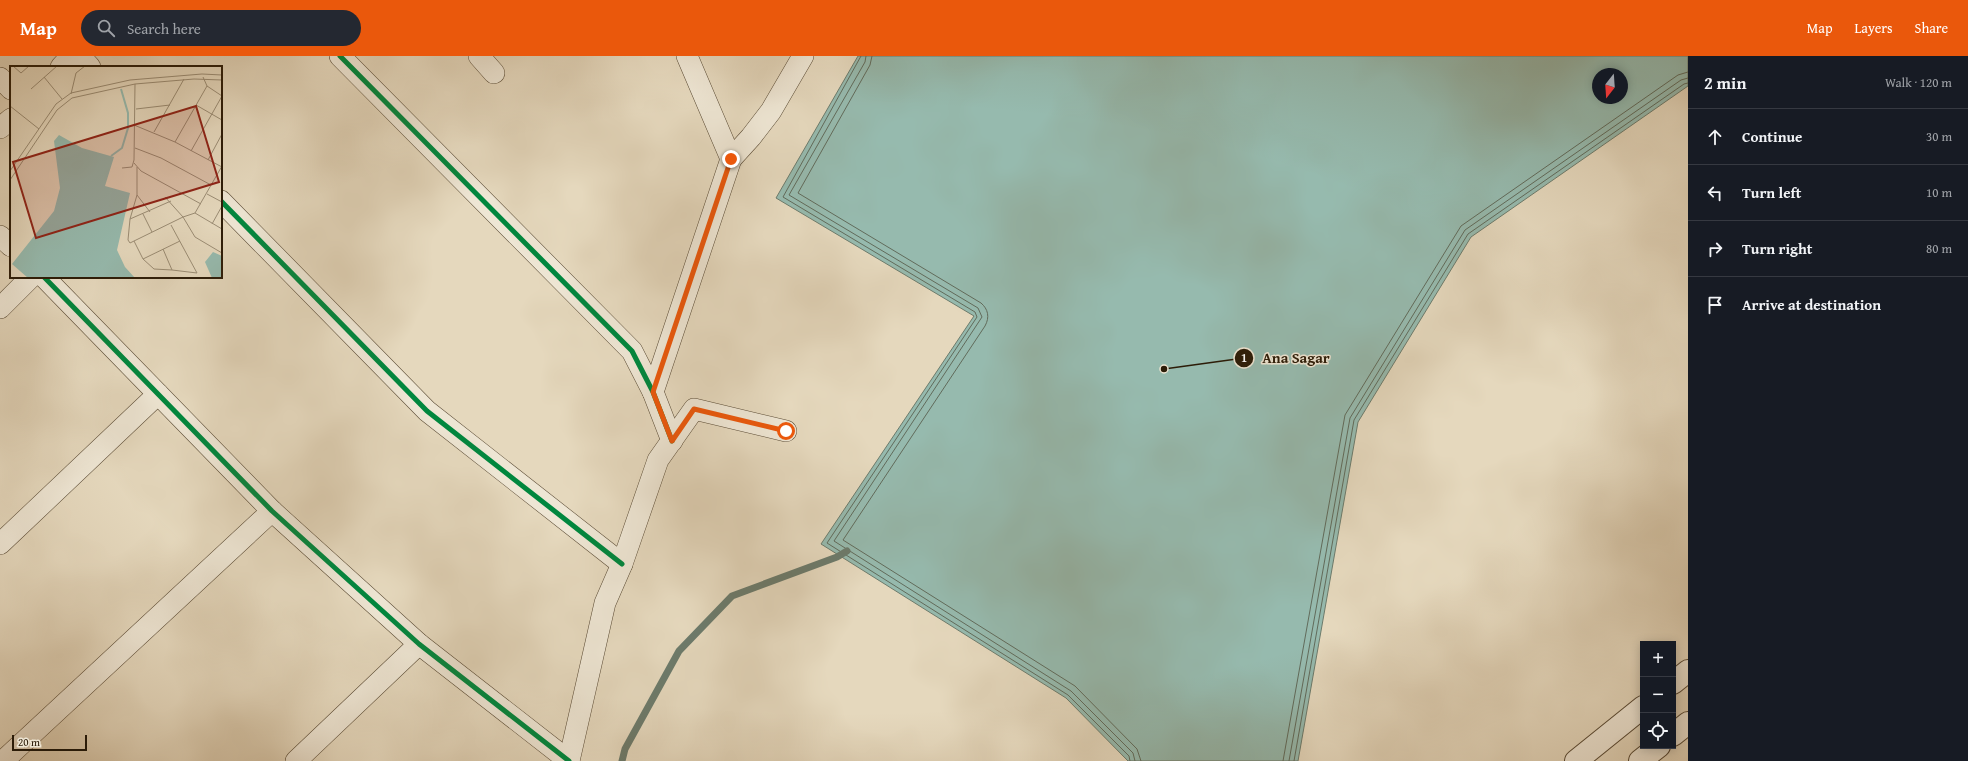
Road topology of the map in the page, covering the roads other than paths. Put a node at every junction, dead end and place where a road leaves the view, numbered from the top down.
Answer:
1 (71, 56) edge
2 (80, 56) edge
3 (340, 56) edge
4 (479, 56) edge
5 (687, 56) edge
6 (803, 56) edge
7 (62, 66) edge
8 (89, 66) edge
9 (494, 73) dead end
10 (0, 78) edge
11 (10, 88) edge
12 (10, 120) edge
13 (0, 128) edge
14 (731, 159) junction
15 (222, 201) edge
16 (0, 236) edge
17 (10, 245) edge
18 (30, 278) edge
19 (45, 278) edge
20 (0, 308) edge
21 (653, 392) junction
22 (158, 394) junction
23 (786, 431) dead end
24 (672, 441) junction
25 (272, 511) junction
26 (0, 544) edge
27 (622, 564) junction
28 (419, 644) junction
29 (1688, 671) edge
30 (1676, 681) edge
31 (1640, 709) edge
32 (1688, 723) edge
33 (1676, 733) edge
34 (1655, 749) edge
35 (3, 761) edge
36 (296, 761) edge
37 (569, 761) edge
38 (1576, 761) edge
39 (1640, 761) edge

1 - 7 street
2 - 8 street
3 - 21 street
4 - 9 street
5 - 14 street
6 - 14 street
10 - 11 street
12 - 13 street
14 - 21 street
15 - 27 street
16 - 17 street
18 - 20 street
19 - 22 street
21 - 24 street
22 - 25 street
22 - 26 street
23 - 24 street
24 - 27 street
25 - 28 street
25 - 35 street
27 - 37 street
28 - 36 street
28 - 37 street
29 - 30 street
31 - 38 street
32 - 33 street
34 - 39 street

